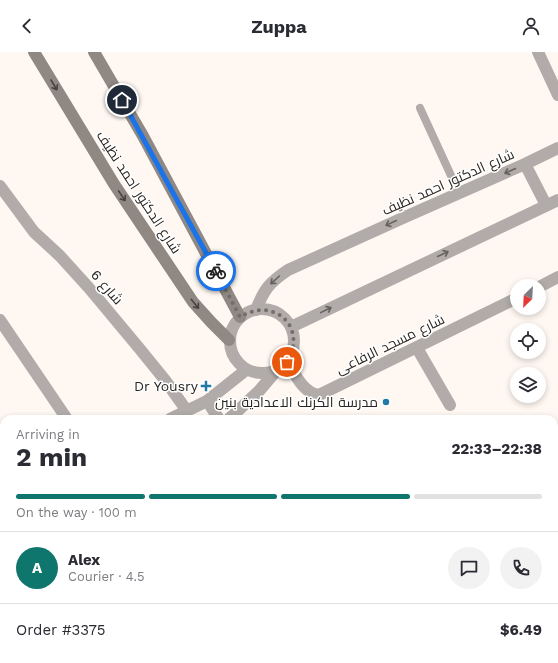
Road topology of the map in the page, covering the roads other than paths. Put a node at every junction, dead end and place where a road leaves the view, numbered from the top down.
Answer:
1 (34, 52) edge
2 (94, 52) edge
3 (538, 52) edge
4 (558, 95) edge
5 (420, 108) dead end
6 (558, 148) edge
7 (525, 164) junction
8 (0, 186) edge
9 (459, 193) junction
10 (558, 200) edge
11 (546, 205) junction
12 (558, 277) edge
13 (546, 283) edge
14 (510, 302) edge
15 (256, 310) junction
16 (240, 317) junction
17 (0, 320) edge
18 (291, 327) junction
19 (229, 340) junction
20 (417, 348) junction
21 (287, 362) junction
22 (246, 370) junction
23 (276, 371) junction
24 (207, 401) junction
25 (450, 405) dead end
26 (186, 411) junction
27 (64, 415) edge
28 (178, 415) edge
29 (216, 415) edge
30 (233, 415) edge

1 -> 19 main road, شارع الدكتور احمد نظيف
2 - 16 main road, شارع الدكتور احمد نظيف
3 - 4 street
5 - 9 lane
6 - 7 street, شارع الدكتور احمد نظيف
7 -> 9 street, شارع الدكتور احمد نظيف
7 - 11 street
8 - 26 street, شارع 6
9 -> 15 street, شارع الدكتور احمد نظيف
10 - 11 street
18 -> 11 street
12 - 13 street
14 - 20 street, شارع مسجد الرفاعى
15 - 16 street
15 - 18 street
16 - 19 street
17 - 27 street
18 - 21 street
19 - 22 street
20 - 21 street, شارع مسجد الرفاعى
20 - 25 street
21 - 23 street
22 - 23 street
22 - 24 street
23 - 30 street
24 - 26 street
24 - 29 street
26 - 28 street

